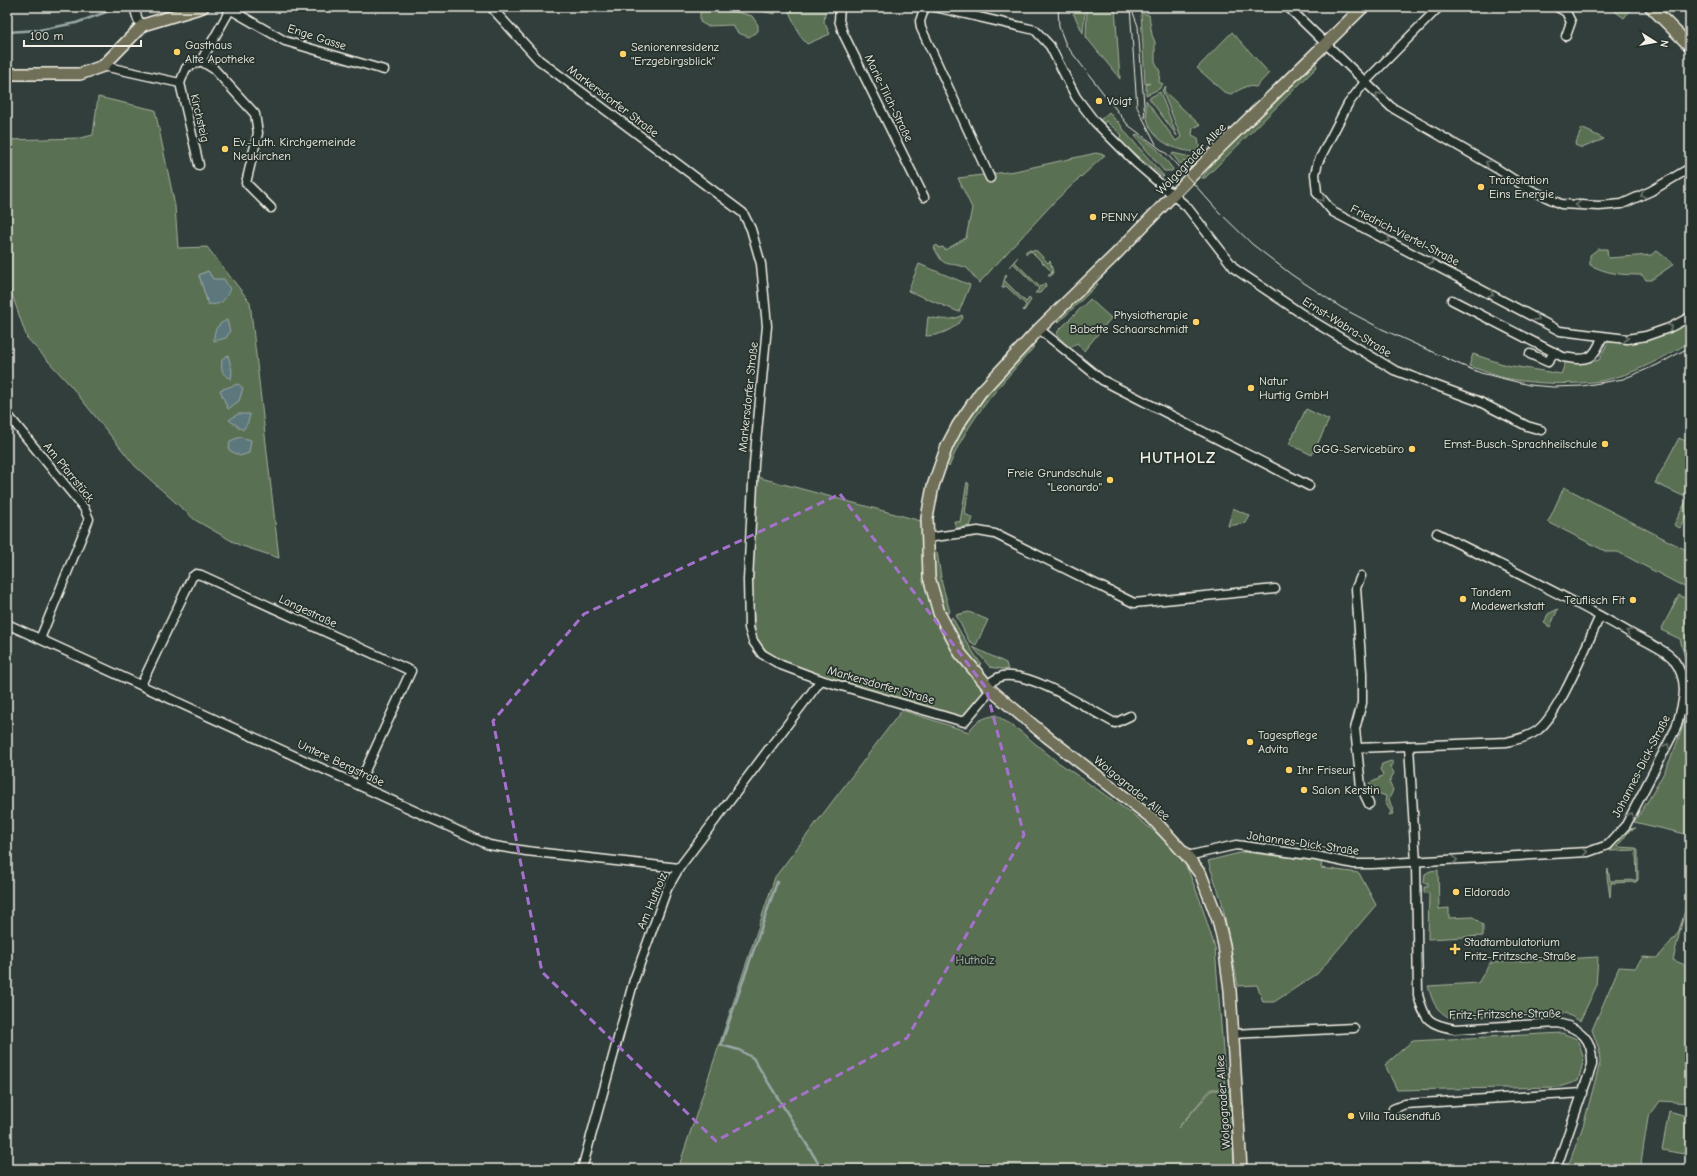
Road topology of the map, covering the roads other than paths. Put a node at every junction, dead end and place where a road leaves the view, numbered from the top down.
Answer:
1 (134, 7) edge
2 (203, 7) edge
3 (491, 7) edge
4 (840, 7) edge
5 (925, 7) edge
6 (934, 7) edge
7 (1288, 7) edge
8 (1363, 7) edge
9 (1438, 7) edge
10 (1557, 7) edge
11 (1651, 7) edge
12 (228, 8) edge
13 (143, 25) junction
14 (1566, 36) dead end
15 (1326, 43) junction
16 (1690, 46) edge
17 (201, 61) junction
18 (103, 66) junction
19 (384, 70) dead end
20 (7, 74) edge
21 (1365, 82) junction
22 (180, 83) junction
23 (199, 165) dead end
24 (1690, 168) edge
25 (990, 178) dead end
26 (1174, 195) junction
27 (924, 197) dead end
28 (270, 208) dead end
29 (1452, 300) dead end
30 (1690, 318) edge
31 (1039, 329) junction
32 (1602, 337) junction
33 (1554, 352) junction
34 (1530, 354) dead end
35 (7, 414) edge
36 (1541, 430) dead end
37 (1309, 486) dead end
38 (1437, 533) dead end
39 (927, 538) junction
40 (1360, 576) dead end
41 (1275, 589) dead end
42 (1600, 616) junction
43 (7, 624) edge
44 (40, 639) junction
45 (821, 680) junction
46 (141, 685) junction
47 (989, 688) junction
48 (1130, 716) dead end
49 (1409, 746) junction
50 (1357, 748) junction
51 (359, 784) junction
52 (1369, 804) dead end
53 (1187, 856) junction
54 (1416, 863) junction
55 (679, 868) junction
56 (1354, 1028) dead end
57 (1232, 1034) junction
58 (1583, 1093) junction
59 (1393, 1109) dead end
60 (582, 1169) edge
61 (1241, 1169) edge
62 (1556, 1169) edge

1 - 13 street
2 - 13 main road
3 - 45 street, Markersdorfer Straße
4 - 27 street, Marie-Tilch-Straße
5 - 25 street
6 - 26 street
7 - 15 street
8 - 15 main road, Wolgograder Allee
9 - 21 street, Friedrich-Viertel-Straße
10 - 14 street
11 - 16 main road
12 - 17 street
12 - 19 street, Enge Gasse
13 - 18 main road
15 - 21 street
15 - 26 main road, Wolgograder Allee
17 - 22 street
17 - 28 street
18 - 20 main road
18 - 22 street, Kirchsteig
24 -> 21 street
21 -> 32 street, Friedrich-Viertel-Straße
22 - 23 street, Kirchsteig
26 - 31 main road, Wolgograder Allee
26 - 36 street, Ernst-Wabra-Straße
29 - 33 street
32 -> 30 street, Friedrich-Viertel-Straße
31 - 37 street
31 - 39 main road, Wolgograder Allee
32 - 33 street
33 - 34 street
35 - 44 street, Am Pfarrstück
38 - 42 street, Johannes-Dick-Straße
39 - 41 street
39 - 47 main road, Wolgograder Allee
40 - 50 street
42 - 49 street
54 -> 42 street, Johannes-Dick-Straße
43 - 44 street, Untere Bergstraße
44 - 46 street, Untere Bergstraße
45 - 47 street, Markersdorfer Straße
45 - 55 street, Am Hutholz
46 - 51 street, Untere Bergstraße
46 - 51 street, Langestraße
47 - 48 street
47 - 53 main road, Wolgograder Allee
49 - 50 street
49 - 54 street
50 - 52 street
51 - 55 street, Untere Bergstraße
53 - 54 street, Johannes-Dick-Straße
53 - 57 main road, Wolgograder Allee
54 - 58 street, Fritz-Fritzsche-Straße
55 - 60 street, Am Hutholz
56 - 57 street
57 - 61 main road, Wolgograder Allee
58 - 59 street
58 - 62 street, Fritz-Fritzsche-Straße

